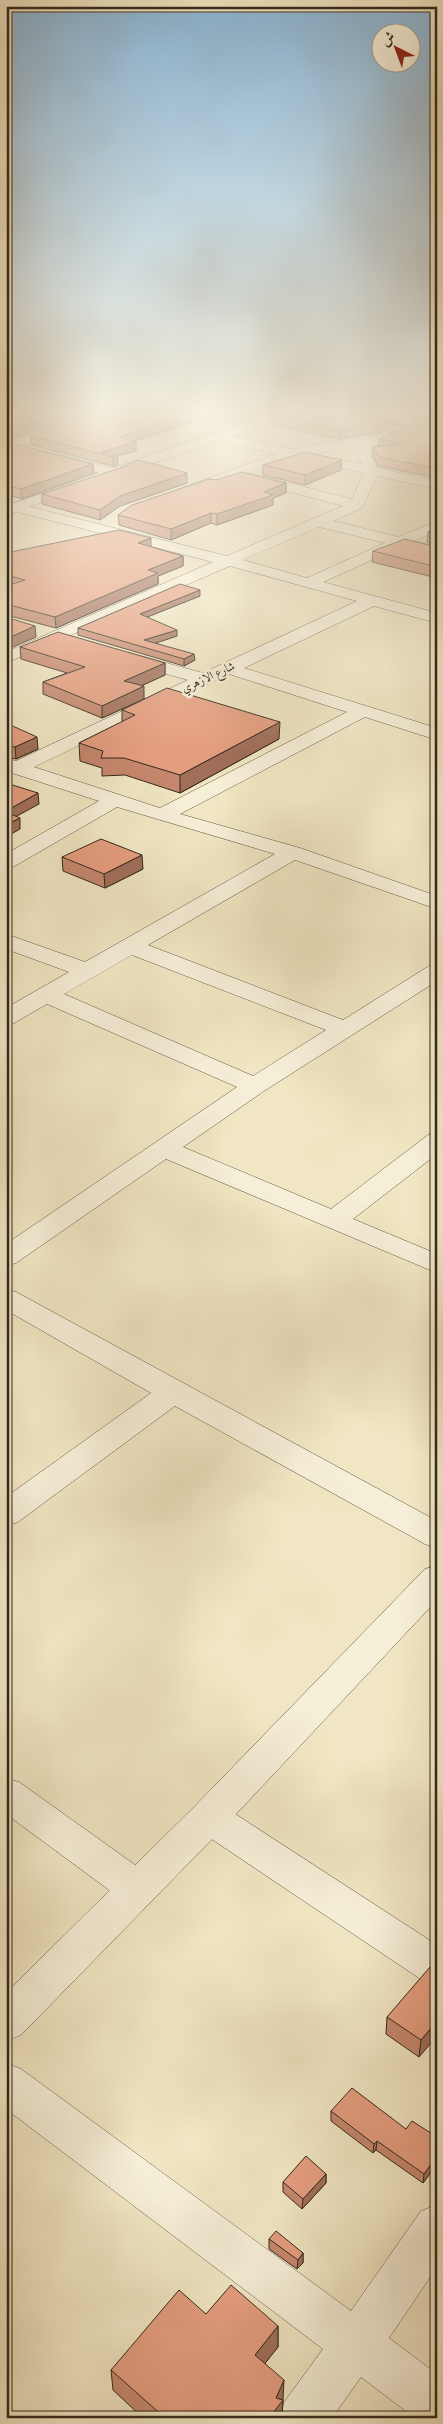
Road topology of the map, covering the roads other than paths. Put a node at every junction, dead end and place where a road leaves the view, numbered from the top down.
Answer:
1 (84, 525) edge
2 (107, 525) edge
3 (311, 525) edge
4 (331, 525) edge
5 (437, 525) edge
6 (101, 529) junction
7 (400, 542) junction
8 (437, 551) edge
9 (228, 561) junction
10 (308, 582) junction
11 (373, 600) junction
12 (437, 618) edge
13 (31, 629) edge
14 (55, 636) junction
15 (83, 644) edge
16 (111, 652) edge
17 (6, 658) edge
18 (226, 668) junction
19 (203, 679) junction
20 (363, 711) junction
21 (437, 734) edge
22 (11, 766) edge
23 (115, 800) junction
24 (162, 815) junction
25 (293, 852) junction
26 (6, 863) edge
27 (437, 902) edge
28 (6, 941) edge
29 (130, 946) junction
30 (87, 971) junction
31 (437, 971) edge
32 (46, 995) junction
33 (6, 1018) edge
34 (345, 1029) junction
35 (255, 1086) junction
36 (437, 1141) edge
37 (162, 1148) junction
38 (334, 1220) junction
39 (6, 1257) edge
40 (437, 1264) edge
41 (6, 1298) edge
42 (172, 1392) junction
43 (6, 1514) edge
44 (437, 1536) edge
45 (437, 1578) edge
46 (6, 1793) edge
47 (209, 1816) junction
48 (138, 1889) junction
49 (437, 1967) edge
50 (6, 2022) edge
51 (6, 2083) edge
52 (437, 2227) edge
53 (357, 2343) junction
54 (437, 2404) edge
55 (302, 2418) edge

1 - 6 street
2 - 6 street
3 - 9 street
4 - 7 street
5 - 7 street
6 - 9 street
7 - 8 street
7 - 10 street
9 - 10 street
9 - 14 street
10 - 11 street
11 - 12 street
11 - 18 street, شارع الازهري
13 - 14 street
14 - 15 street
14 - 17 street
16 - 19 street
18 - 19 street, شارع الازهري
18 - 20 street
19 - 22 street, شارع الازهري
20 - 21 street
20 - 24 street
22 - 23 street
23 - 24 street
23 - 26 street
24 - 25 street
25 - 27 street
25 - 29 street
28 - 30 street
29 - 30 street
29 - 34 street
30 - 32 street
31 - 34 street
32 - 33 street
32 - 35 street
34 - 35 street
35 - 37 street
36 - 38 street
37 - 38 street
37 - 39 street
38 - 40 street
41 - 42 street
42 - 43 street
42 - 44 street
45 - 47 street
46 - 48 street
47 - 48 street
47 - 49 street
48 - 50 street
51 - 53 street
52 - 53 street
53 - 54 street
53 - 55 street

